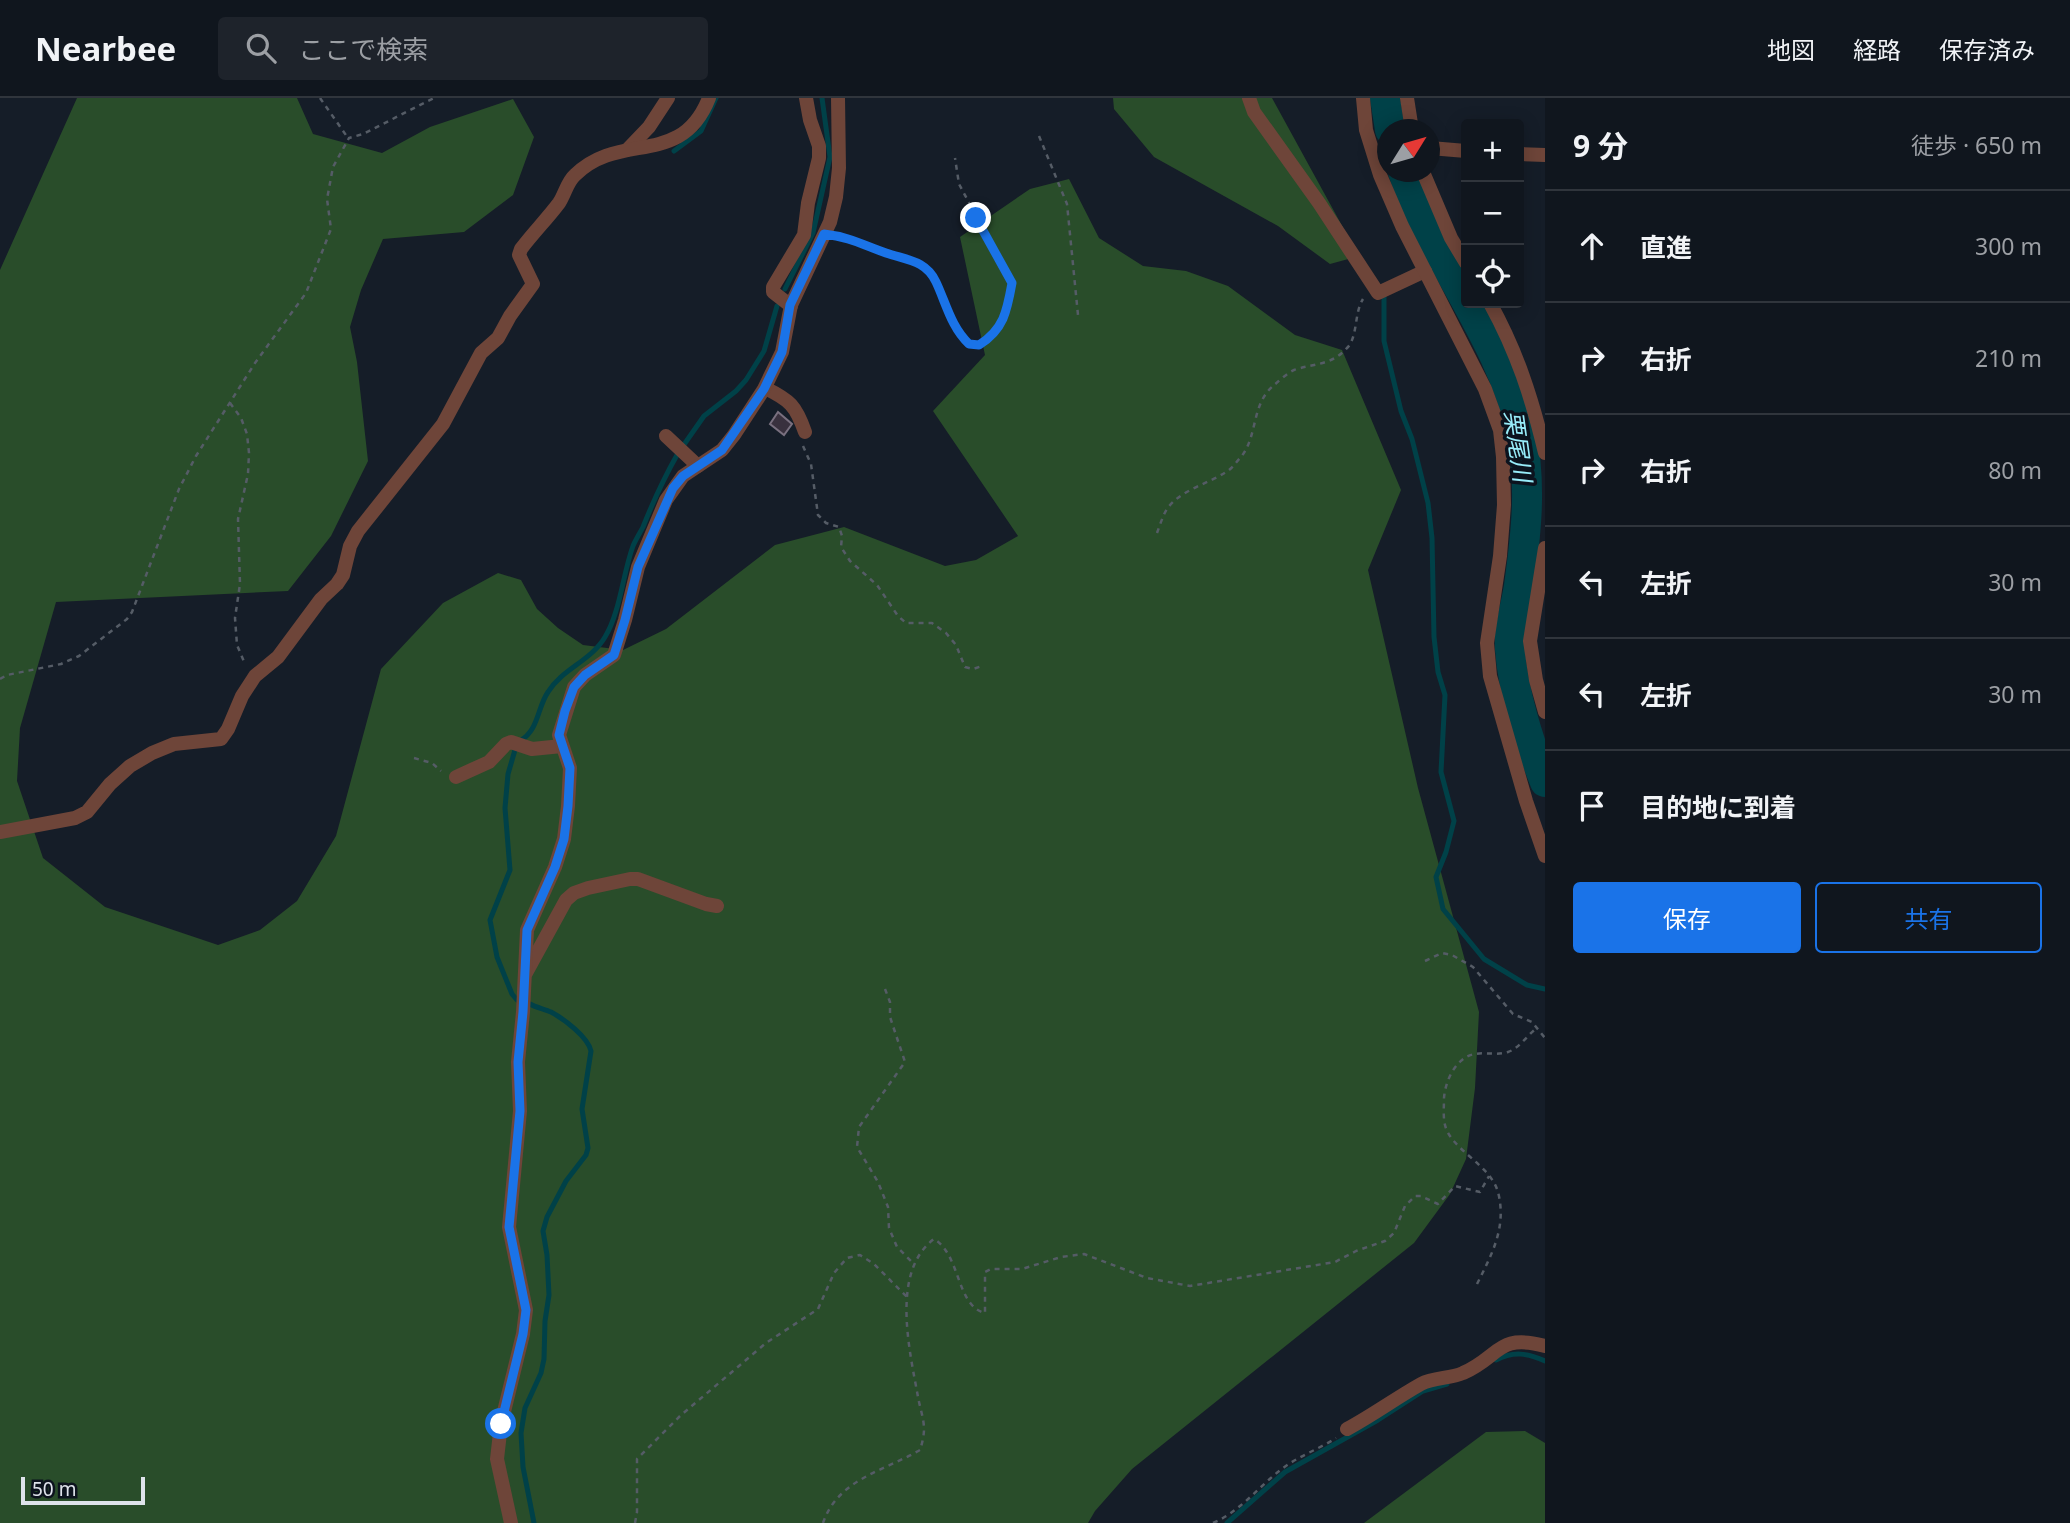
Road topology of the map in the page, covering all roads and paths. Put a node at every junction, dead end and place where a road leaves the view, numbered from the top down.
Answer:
1 (320, 98) edge
2 (434, 98) edge
3 (668, 98) edge
4 (709, 98) edge
5 (806, 98) edge
6 (838, 98) edge
7 (1249, 98) edge
8 (1363, 98) edge
9 (1407, 98) edge
10 (1410, 119) edge
11 (1039, 136) dead end
12 (349, 138) junction
13 (1440, 149) edge
14 (627, 150) junction
15 (1461, 150) edge
16 (1524, 154) edge
17 (1545, 155) edge
18 (955, 158) dead end
19 (1427, 182) edge
20 (824, 234) junction
21 (1461, 254) edge
22 (1425, 271) junction
23 (1372, 285) junction
24 (790, 306) junction
25 (1493, 308) edge
26 (1078, 315) dead end
27 (765, 388) junction
28 (1529, 390) junction
29 (1545, 391) edge
30 (230, 403) junction
31 (805, 432) joint
32 (666, 436) dead end
33 (1545, 453) edge
34 (698, 466) junction
35 (1157, 533) dead end
36 (1545, 548) edge
37 (982, 666) dead end
38 (0, 679) edge
39 (253, 680) junction
40 (1545, 712) edge
41 (562, 746) junction
42 (414, 758) dead end
43 (456, 777) joint
44 (0, 832) edge
45 (1545, 856) edge
46 (717, 906) dead end
47 (1425, 961) dead end
48 (525, 974) junction
49 (885, 989) dead end
50 (1537, 1028) junction
51 (1545, 1038) edge
52 (1489, 1176) junction
53 (914, 1264) junction
54 (1477, 1284) dead end
55 (908, 1298) junction
56 (1545, 1346) edge
57 (1347, 1429) joint
58 (510, 1523) edge
59 (635, 1523) edge
60 (823, 1523) edge
61 (1213, 1523) edge

1 - 12 path
2 - 12 path
3 - 14 street
4 - 14 street
5 - 24 street
6 - 20 street
7 - 23 street
8 - 22 street
9 - 10 street
11 - 26 path
12 - 30 path
13 - 15 street
14 - 39 street
16 - 17 street
18 - 20 path
19 - 21 street
20 - 24 street
22 - 23 street
22 - 45 street
23 - 35 path
24 - 27 street
25 - 28 street
27 - 31 street
27 - 34 street
28 - 29 street
28 - 33 street
30 - 38 path
30 - 39 path
31 - 37 path
32 - 34 street
34 - 41 street
36 - 40 street
39 - 44 street
41 - 43 street
41 - 48 street
42 - 43 path
46 - 48 street
47 - 50 path
48 - 58 street
49 - 53 path
50 - 51 path
50 - 52 path
52 - 53 path
52 - 54 path
53 - 55 path
55 - 59 path
55 - 60 path
56 - 57 street
57 - 61 path

